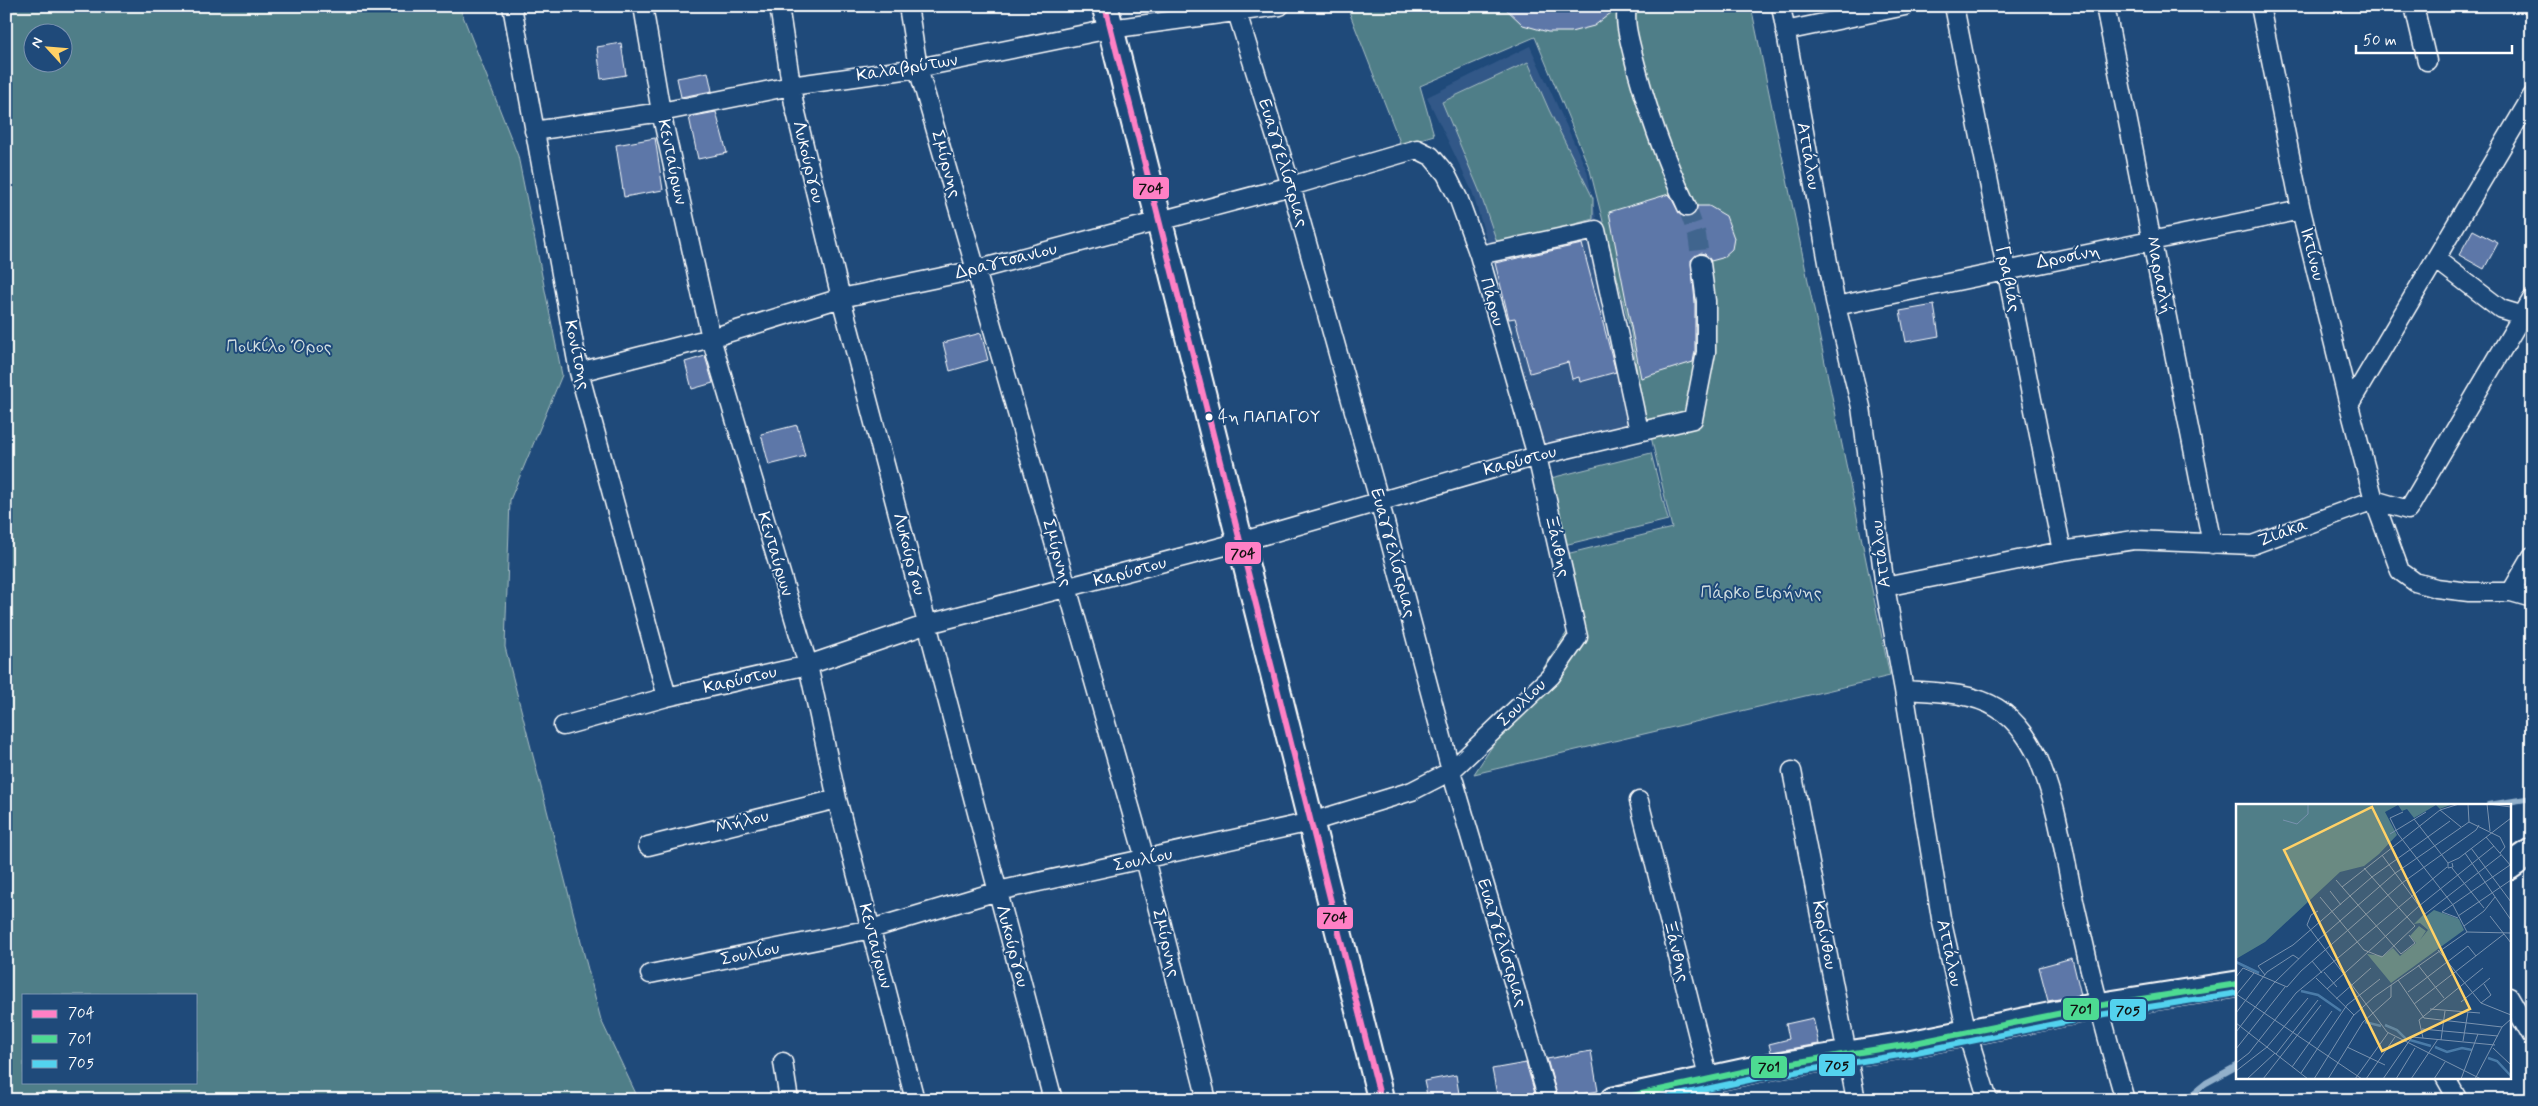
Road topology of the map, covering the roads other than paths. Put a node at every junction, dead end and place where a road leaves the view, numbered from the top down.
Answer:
1 (512, 6) edge
2 (643, 6) edge
3 (778, 6) edge
4 (908, 6) edge
5 (1280, 6) edge
6 (1627, 6) edge
7 (1781, 6) edge
8 (1906, 6) edge
9 (1954, 6) edge
10 (2105, 6) edge
11 (2260, 6) edge
12 (2414, 6) edge
13 (1236, 9) edge
14 (1107, 18) edge
15 (1785, 31) junction
16 (2427, 62) dead end
17 (918, 68) junction
18 (791, 86) junction
19 (2532, 96) edge
20 (661, 112) junction
21 (534, 131) junction
22 (1431, 156) joint
23 (1291, 186) junction
24 (1687, 207) tunnel mouth
25 (2301, 210) junction
26 (1159, 220) junction
27 (2152, 241) junction
28 (1479, 255) junction
29 (2437, 260) junction
30 (1701, 264) tunnel mouth
31 (976, 270) junction
32 (2006, 270) junction
33 (841, 298) junction
34 (2532, 299) edge
35 (1836, 306) junction
36 (2527, 317) edge
37 (710, 338) junction
38 (579, 372) junction
39 (2349, 405) junction
40 (1639, 431) junction
41 (1537, 456) junction
42 (1379, 500) junction
43 (2374, 500) junction
44 (1240, 542) junction
45 (2212, 544) junction
46 (2062, 551) junction
47 (2532, 556) edge
48 (1885, 587) junction
49 (1067, 589) junction
50 (2511, 592) junction
51 (2532, 598) edge
52 (928, 624) junction
53 (1578, 637) joint
54 (808, 665) junction
55 (1904, 690) junction
56 (667, 697) junction
57 (563, 726) dead end
58 (1451, 771) junction
59 (1792, 771) dead end
60 (836, 799) junction
61 (1639, 801) dead end
62 (1311, 822) junction
63 (648, 846) dead end
64 (2532, 851) edge
65 (1145, 859) junction
66 (2510, 866) edge
67 (998, 891) junction
68 (871, 929) junction
69 (650, 974) dead end
70 (2236, 984) edge
71 (2510, 999) edge
72 (2097, 1006) junction
73 (1967, 1032) junction
74 (2532, 1037) edge
75 (1847, 1055) junction
76 (783, 1062) dead end
77 (2447, 1078) edge
78 (1711, 1090) edge
79 (789, 1100) edge
80 (915, 1100) edge
81 (1053, 1100) edge
82 (1207, 1100) edge
83 (1381, 1100) edge
84 (1548, 1100) edge
85 (1612, 1100) edge
86 (1856, 1100) edge
87 (1988, 1100) edge
88 (2126, 1100) edge
89 (2458, 1100) edge

1 - 21 street, Κονίτσης
2 - 20 street, Κενταύρων
3 - 18 street, Λυκούργου
4 - 17 street, Σμύρνης
5 - 13 street, Καλαβρύτων
6 - 24 street
7 - 15 street, Αττάλου
8 - 15 street
9 - 32 street, Γραβιάς
10 - 27 street, Μαρασλή
11 - 25 street, Ικτίνου
12 - 16 street
13 - 14 street, Καλαβρύτων
13 - 23 street, Ευαγγελίστριας
14 - 17 street, Καλαβρύτων
14 - 26 street
15 - 35 street, Αττάλου
17 - 18 street, Καλαβρύτων
17 - 31 street, Σμύρνης
18 - 20 street, Καλαβρύτων
18 - 33 street, Λυκούργου
19 - 29 street
20 - 21 street, Καλαβρύτων
20 - 37 street, Κενταύρων
21 - 38 street, Κονίτσης
22 - 23 street, Δραγτσανιου
22 - 28 street, Πάρου
23 - 26 street, Δραγτσανιου
23 - 42 street, Ευαγγελίστριας
25 - 27 street, Δροσίνη
25 - 39 street, Ικτίνου
26 - 31 street, Δραγτσανιου
26 - 44 street
27 - 32 street, Δροσίνη
27 - 45 street, Μαρασλή
28 - 40 street
28 - 41 street, Πάρου
29 - 36 street
29 - 39 street
30 - 40 street, Καρύστου
31 - 33 street, Δραγτσανιου
31 - 49 street, Σμύρνης
32 - 35 street, Δροσίνη
32 - 46 street, Γραβιάς
33 - 37 street, Δραγτσανιου
33 - 52 street, Λυκούργου
34 - 36 street
35 - 48 street, Αττάλου
36 - 43 street
37 - 38 street, Δραγτσανιου
37 - 54 street, Κενταύρων
38 - 56 street, Κονίτσης
39 - 43 street, Ικτίνου
40 - 41 street, Καρύστου
41 - 42 street, Καρύστου
41 - 53 street, Ξάνθης
42 - 44 street, Καρύστου
42 - 58 street, Ευαγγελίστριας
43 - 45 street, Ζιάκα
43 - 50 street, Ικτίνου
44 - 49 street, Καρύστου
44 - 62 street
45 - 46 street, Ζιάκα
46 - 48 street, Ζιάκα
47 - 50 street
48 - 55 street, Αττάλου
49 - 52 street, Καρύστου
49 - 65 street, Σμύρνης
50 - 51 street, Ικτίνου
52 - 54 street, Καρύστου
52 - 67 street, Λυκούργου
53 - 58 street, Σουλίου
54 - 56 street, Καρύστου
54 - 60 street, Κενταύρων
55 - 72 street
55 - 73 street, Αττάλου
56 - 57 street, Καρύστου
58 - 62 street, Σουλίου
58 - 84 street, Ευαγγελίστριας
59 - 75 street, Κορίνθου
60 - 63 street, Μήλου
60 - 68 street, Κενταύρων
61 - 78 street, Ξάνθης
62 - 65 street, Σουλίου
62 - 83 street
64 - 66 street
65 - 67 street, Σουλίου
65 - 82 street, Σμύρνης
67 - 68 street, Σουλίου
67 - 81 street, Λυκούργου
68 - 69 street, Σουλίου
68 - 80 street, Κενταύρων
70 - 72 street
71 - 74 street
72 - 73 street
72 - 88 street
73 - 75 street
73 - 87 street, Αττάλου
75 - 78 street
75 - 86 street, Κορίνθου
76 - 79 street
77 - 89 street
78 - 85 street

